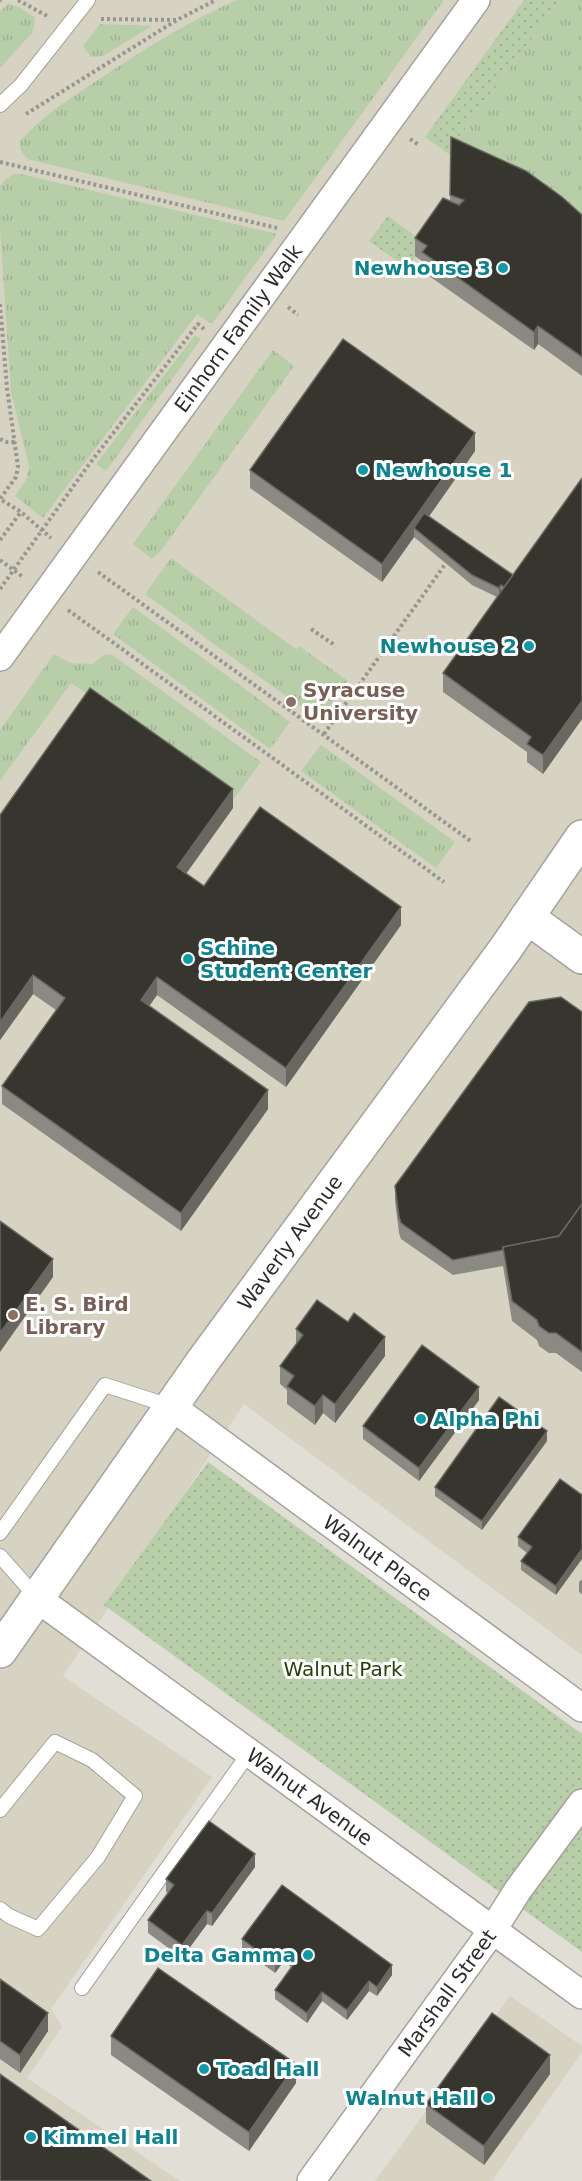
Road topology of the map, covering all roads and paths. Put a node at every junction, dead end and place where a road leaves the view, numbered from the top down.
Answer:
1 (18, 0) edge
2 (88, 0) edge
3 (216, 0) edge
4 (476, 0) edge
5 (73, 19) junction
6 (177, 20) junction
7 (0, 105) edge
8 (20, 118) dead end
9 (0, 162) edge
10 (316, 223) junction
11 (0, 303) edge
12 (226, 346) junction
13 (0, 439) edge
14 (15, 442) junction
15 (21, 512) junction
16 (41, 531) junction
17 (0, 540) edge
18 (75, 554) junction
19 (446, 563) edge
20 (107, 578) dead end
21 (0, 589) edge
22 (80, 618) dead end
23 (311, 629) dead end
24 (336, 646) dead end
25 (0, 657) edge
26 (324, 734) junction
27 (582, 837) edge
28 (472, 842) dead end
29 (444, 882) dead end
30 (527, 917) junction
31 (582, 957) edge
32 (172, 1407) junction
33 (0, 1533) edge
34 (0, 1556) edge
35 (38, 1599) junction
36 (0, 1651) edge
37 (582, 1708) edge
38 (249, 1753) junction
39 (582, 1803) edge
40 (0, 1810) edge
41 (0, 1909) edge
42 (492, 1931) junction
43 (82, 1988) dead end
44 (582, 1995) edge
45 (311, 2181) edge

1 - 5 path
2 - 5 lane
3 - 6 path
4 - 10 street, Einhorn Family Walk
5 - 6 path
5 - 7 lane
6 - 8 path
9 - 10 path
10 - 12 street, Einhorn Family Walk
11 - 14 path
12 - 16 path
12 - 18 street, Einhorn Family Walk
13 - 14 path
14 - 15 path
15 - 16 path
15 - 17 path
16 - 18 path
16 - 21 path
18 - 25 street, Einhorn Family Walk
19 - 26 path
20 - 26 path
22 - 29 path
23 - 24 path
26 - 28 path
27 - 30 street, Waverly Avenue
30 - 31 street
30 - 32 street, Waverly Avenue
32 - 33 lane
32 - 35 street, Waverly Avenue
32 - 37 street, Walnut Place
34 - 35 lane
35 - 36 street, Waverly Avenue
35 - 38 street, Walnut Avenue
38 - 42 street, Walnut Avenue
38 - 43 lane
39 - 42 street, Marshall Street
40 - 41 lane
42 - 44 street, Walnut Avenue
42 - 45 street, Marshall Street

